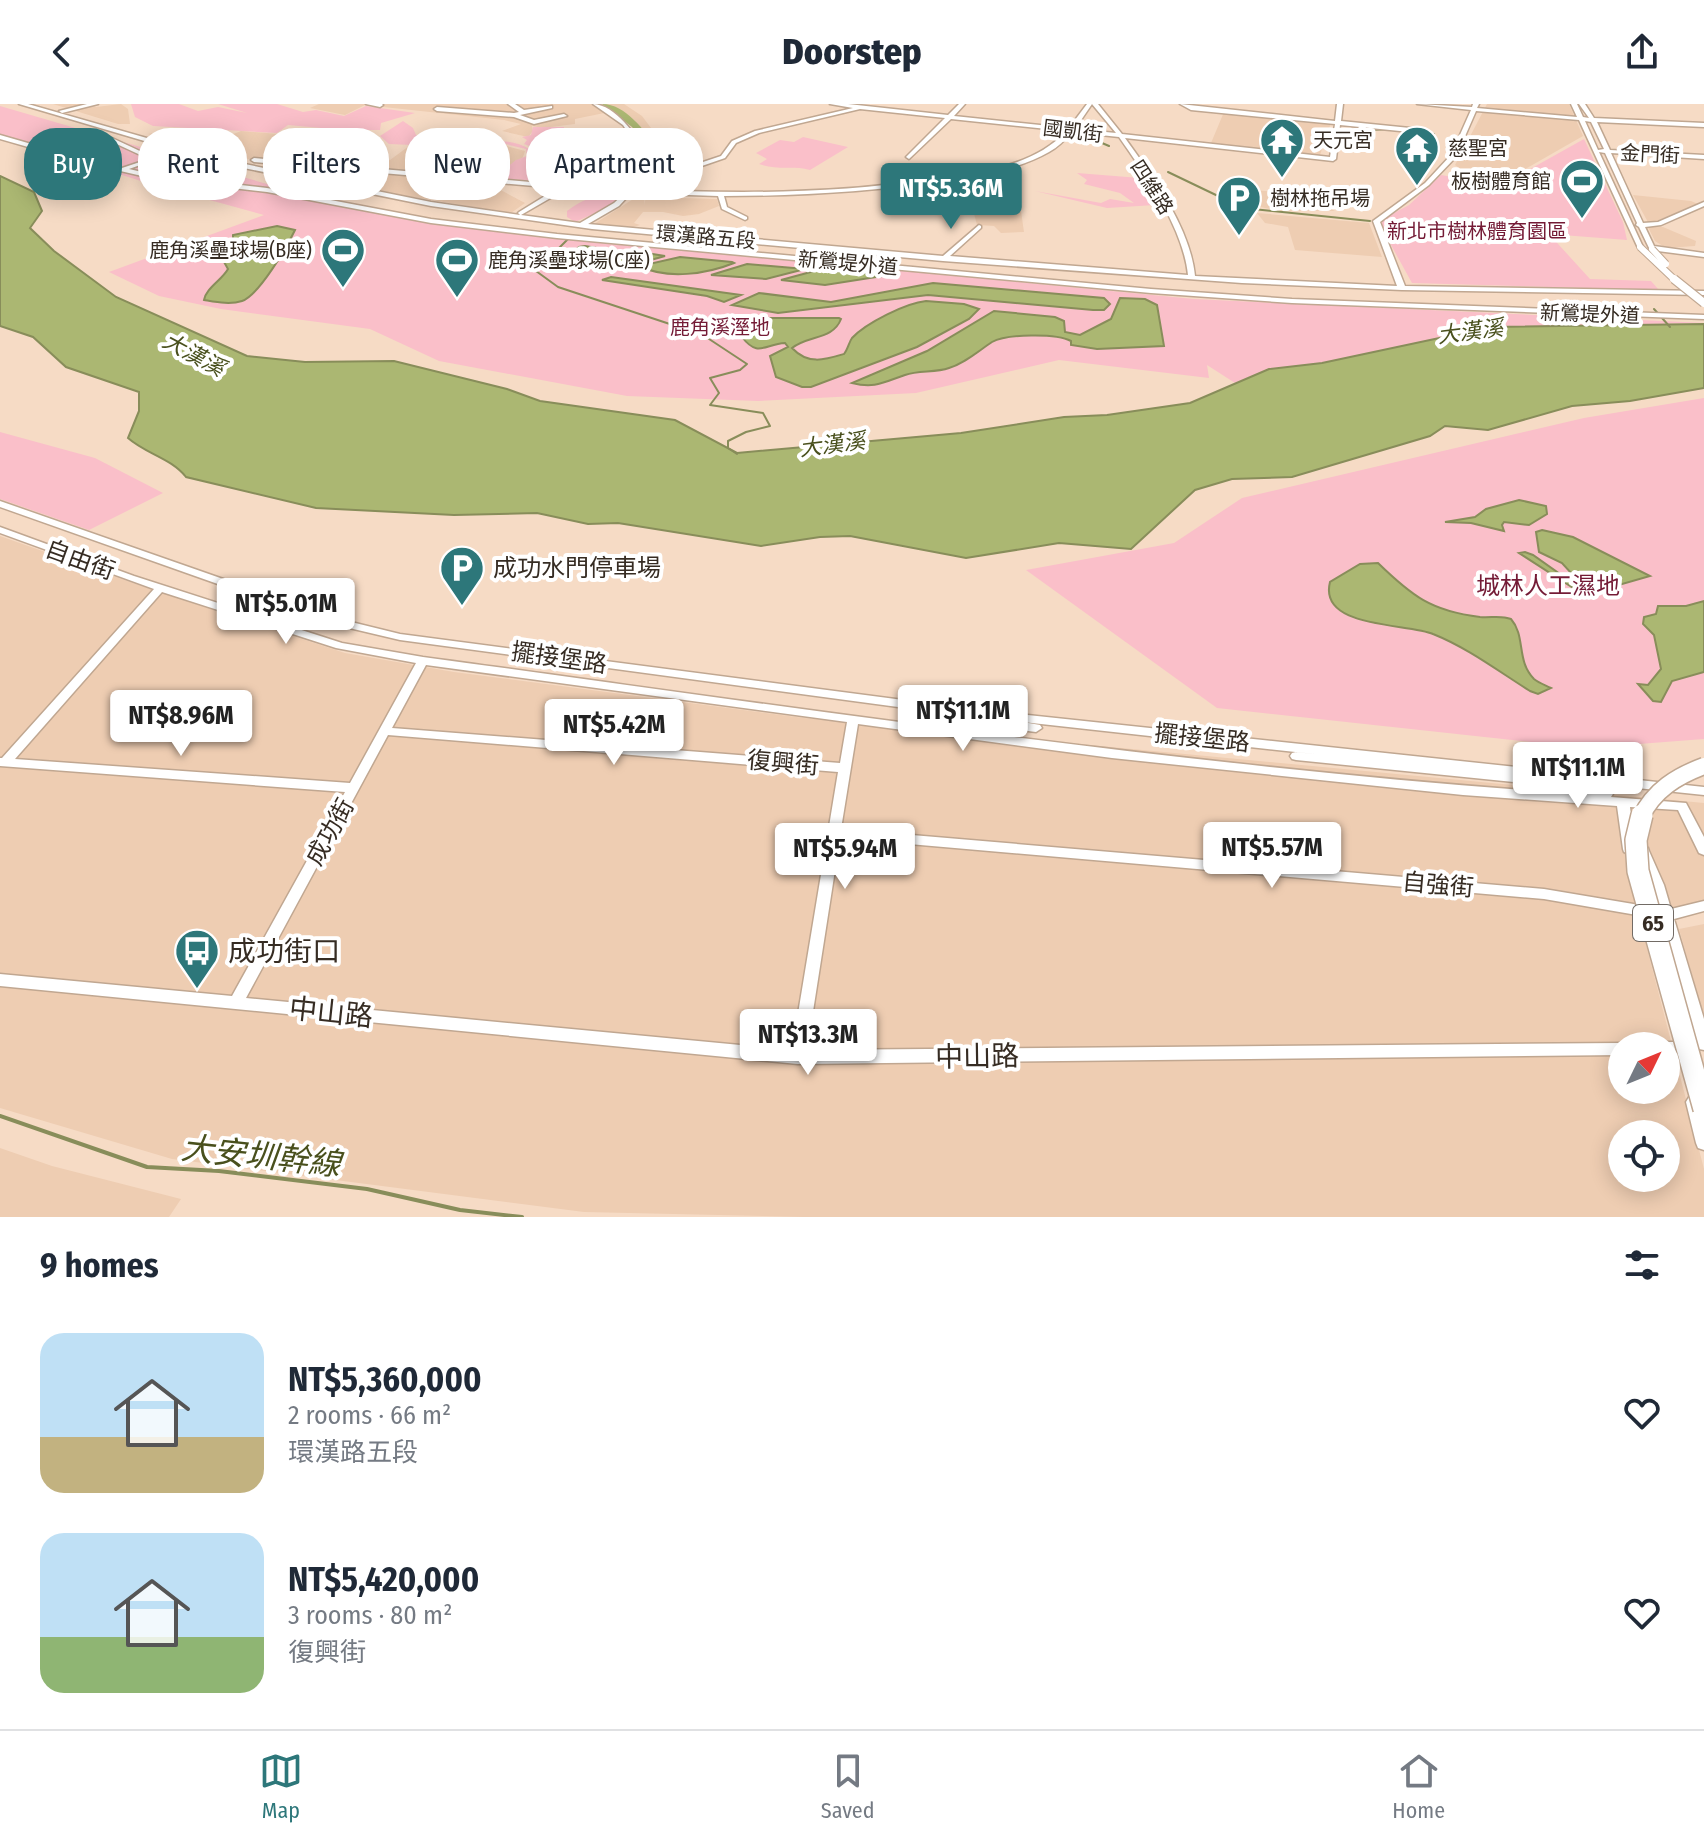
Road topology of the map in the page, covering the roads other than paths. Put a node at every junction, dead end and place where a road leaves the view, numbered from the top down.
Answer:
1 (22, 104) edge
2 (41, 104) edge
3 (94, 104) edge
4 (369, 104) edge
5 (511, 104) edge
6 (596, 104) edge
7 (833, 104) edge
8 (870, 104) edge
9 (919, 104) edge
10 (962, 104) edge
11 (1093, 104) edge
12 (1183, 104) edge
13 (1340, 104) edge
14 (1420, 104) edge
15 (1433, 104) edge
16 (1574, 104) edge
17 (1582, 104) edge
18 (380, 105) edge
19 (1477, 106) edge
20 (550, 107) dead end
21 (861, 107) junction
22 (437, 109) dead end
23 (62, 111) junction
24 (523, 112) junction
25 (911, 113) junction
26 (515, 115) junction
27 (564, 116) dead end
28 (950, 117) junction
29 (1586, 119) junction
30 (1338, 123) junction
31 (1704, 124) edge
32 (100, 128) edge
33 (628, 128) edge
34 (1072, 130) junction
35 (1420, 131) dead end
36 (122, 134) edge
37 (1119, 136) junction
38 (0, 137) edge
39 (24, 144) edge
40 (122, 144) edge
41 (1597, 151) junction
42 (1607, 152) junction
43 (909, 157) dead end
44 (1704, 157) edge
45 (263, 160) edge
46 (703, 165) edge
47 (122, 169) edge
48 (122, 170) edge
49 (389, 171) edge
50 (526, 183) edge
51 (703, 196) edge
52 (721, 197) junction
53 (542, 200) edge
54 (623, 200) edge
55 (1704, 204) edge
56 (521, 213) dead end
57 (745, 218) dead end
58 (581, 225) junction
59 (1630, 225) junction
60 (1643, 226) junction
61 (979, 227) dead end
62 (1652, 248) junction
63 (1704, 255) edge
64 (943, 259) junction
65 (1192, 277) junction
66 (1402, 288) junction
67 (1704, 293) edge
68 (1704, 303) edge
69 (1704, 317) edge
70 (0, 504) edge
71 (0, 511) edge
72 (0, 530) edge
73 (160, 588) junction
74 (423, 661) junction
75 (853, 719) junction
76 (385, 731) junction
77 (2, 762) edge
78 (1704, 766) edge
79 (846, 768) junction
80 (1704, 777) edge
81 (1614, 782) junction
82 (354, 788) junction
83 (1704, 791) edge
84 (1508, 794) junction
85 (1623, 802) junction
86 (836, 833) junction
87 (1704, 850) edge
88 (1704, 906) edge
89 (1645, 911) junction
90 (1666, 915) junction
91 (0, 980) edge
92 (236, 1003) junction
93 (1670, 1032) edge
94 (1704, 1046) edge
95 (1680, 1048) edge
96 (1608, 1049) edge
97 (798, 1057) junction
98 (1680, 1069) edge
99 (1704, 1080) edge
100 (1704, 1109) edge
101 (1704, 1143) edge

1 - 32 street, 環漢路五段
2 - 23 street
3 - 23 street
4 - 18 street
5 - 24 street
6 - 33 street
7 - 21 street, 國凱街
8 - 21 street
9 - 25 street
10 - 28 street
11 - 34 street
11 - 37 street, 四維路
12 - 30 street
13 - 30 street
14 - 19 street
15 - 19 street
16 - 29 street
17 - 29 street
19 - 29 street
19 - 66 street
20 - 24 street
21 - 25 street, 國凱街
21 - 46 street
22 - 26 street
23 - 45 street
24 - 26 street
25 - 28 street, 國凱街
26 - 27 street
28 - 34 street, 國凱街
28 - 43 street
29 - 31 street
29 - 41 street
29 - 42 street
30 - 35 street
30 - 37 street, 國凱街
34 - 37 street, 國凱街
34 - 52 street
36 - 58 street, 環漢路五段
37 - 65 street, 四維路
38 - 39 street, 新鶯堤外道
40 - 47 street
41 - 42 street, 金門街
41 - 59 street
42 - 44 street, 金門街
42 - 60 street
48 - 69 street, 新鶯堤外道
49 - 50 street
51 - 52 street
52 - 57 street
53 - 56 street
54 - 58 street
55 - 60 street
58 - 64 street, 環漢路五段
59 - 60 street
59 - 68 street, bridge
60 - 62 street
61 - 64 street
62 - 63 street
62 - 67 street, bridge
64 - 65 street, 環漢路五段
65 - 66 street, 環漢路五段
66 - 67 street, 環漢路五段
70 - 81 street, 擺接堡路
71 - 81 street, 擺接堡路
72 - 73 street, 自由街
73 - 74 street, 自由街
73 - 77 street
74 - 75 street, 自由街
74 - 76 street, 成功街
75 - 79 street
75 - 84 street, 自由街
76 - 79 street, 復興街
76 - 82 street, 成功街
77 - 82 street
78 - 100 highway, 65, bridge
79 - 86 street
80 - 99 highway, 65
81 - 83 street, 擺接堡路
81 - 84 street
82 - 92 street, 成功街
84 - 85 street
85 - 87 street
85 - 89 street
85 - 90 street
86 - 89 street, 自強街
86 - 97 street
88 - 90 street, 自強街
89 - 90 street, 自強街
89 - 93 street
90 - 94 street
91 - 92 street, 中山路
92 - 97 street, 中山路
94 - 95 street
96 - 97 street, 中山路
98 - 101 street

